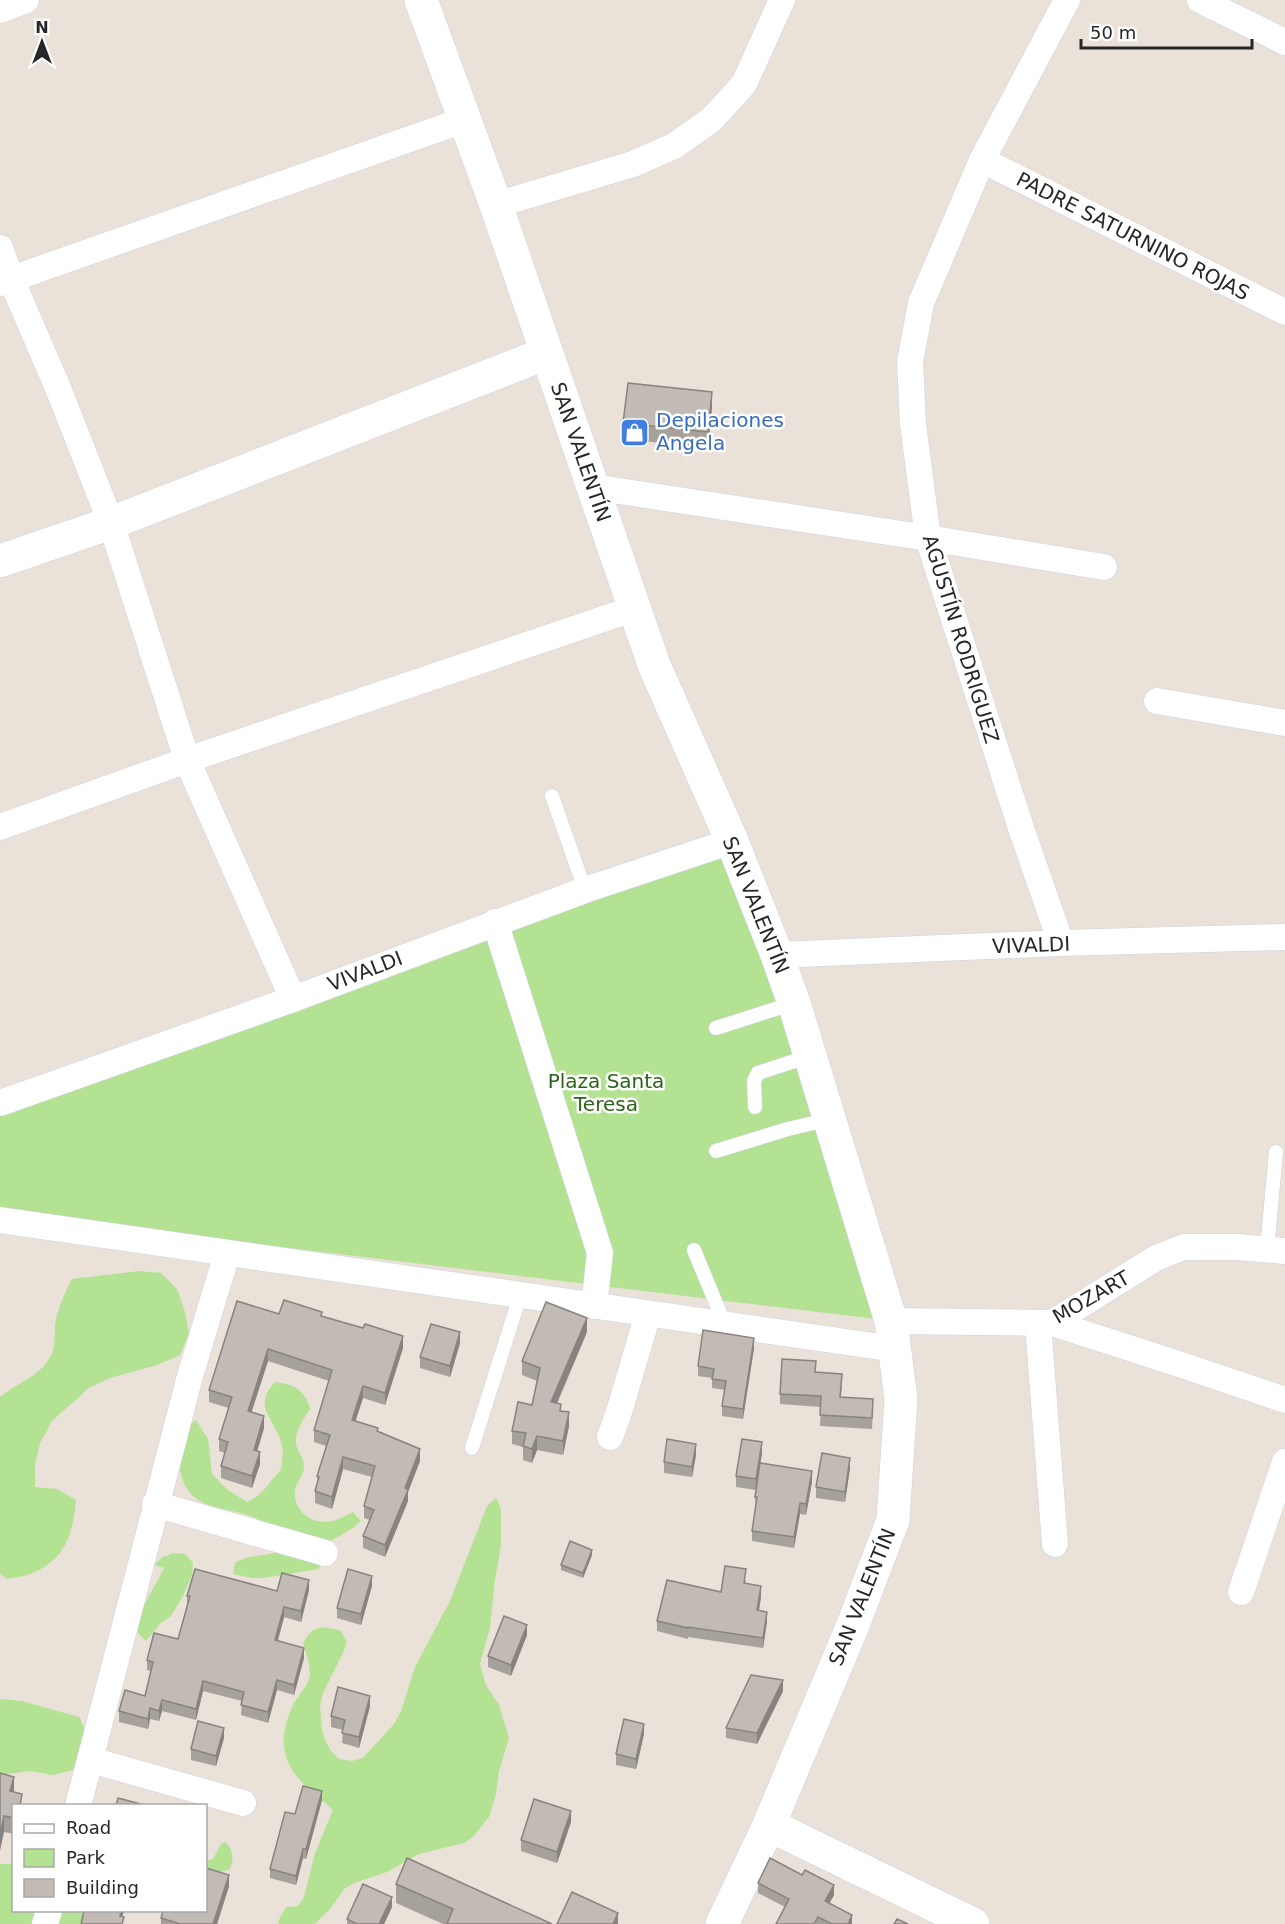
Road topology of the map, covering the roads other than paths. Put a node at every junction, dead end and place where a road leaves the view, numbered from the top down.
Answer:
1 (26, 0) edge
2 (421, 0) edge
3 (782, 0) edge
4 (1067, 0) edge
5 (1200, 0) edge
6 (0, 10) edge
7 (1285, 42) edge
8 (464, 120) junction
9 (982, 160) junction
10 (496, 205) junction
11 (0, 248) edge
12 (6, 281) edge
13 (1285, 312) edge
14 (547, 353) junction
15 (593, 487) junction
16 (111, 523) junction
17 (928, 538) junction
18 (0, 561) edge
19 (1104, 567) dead end
20 (636, 608) junction
21 (1157, 701) dead end
22 (1285, 723) edge
23 (187, 760) junction
24 (552, 796) dead end
25 (0, 827) edge
26 (732, 841) junction
27 (585, 890) junction
28 (495, 922) junction
29 (1285, 937) edge
30 (1061, 943) junction
31 (777, 956) junction
32 (293, 999) junction
33 (794, 1004) junction
34 (717, 1028) dead end
35 (810, 1056) junction
36 (0, 1103) edge
37 (755, 1107) dead end
38 (830, 1119) junction
39 (716, 1151) dead end
40 (1276, 1152) dead end
41 (0, 1220) edge
42 (694, 1250) dead end
43 (1276, 1250) edge
44 (227, 1254) junction
45 (520, 1296) junction
46 (594, 1306) junction
47 (648, 1314) junction
48 (1045, 1323) junction
49 (725, 1325) junction
50 (893, 1335) junction
51 (1285, 1400) edge
52 (610, 1437) dead end
53 (472, 1448) dead end
54 (1285, 1462) edge
55 (155, 1504) junction
56 (1055, 1544) dead end
57 (325, 1553) dead end
58 (1241, 1592) dead end
59 (91, 1760) junction
60 (243, 1803) dead end
61 (79, 1804) edge
62 (769, 1825) junction
63 (722, 1924) edge
64 (973, 1924) edge

1 - 6 street
2 - 8 main road, SAN VALENTÍN
3 - 10 street
4 - 9 street, AGUSTÍN RODRIGUEZ
5 - 7 street
8 - 10 main road, SAN VALENTÍN
8 - 12 street
9 - 13 street, PADRE SATURNINO ROJAS
9 - 17 street, AGUSTÍN RODRIGUEZ
10 - 14 main road, SAN VALENTÍN
11 - 12 street
12 - 16 street
14 - 15 main road, SAN VALENTÍN
14 - 16 main road
15 - 17 street
15 - 20 main road, SAN VALENTÍN
16 - 18 main road
16 - 23 street
17 - 19 street
17 - 30 street, AGUSTÍN RODRIGUEZ
20 - 23 street
20 - 26 main road, SAN VALENTÍN
21 - 22 street
23 - 25 street
23 - 32 street
24 - 27 lane
26 - 27 street, VIVALDI
26 - 31 main road, SAN VALENTÍN
27 - 28 street, VIVALDI
28 - 32 street, VIVALDI
28 - 46 street
29 - 30 street, VIVALDI
30 - 31 street, VIVALDI
31 - 33 main road, SAN VALENTÍN
32 - 36 street, VIVALDI
33 - 34 lane
33 - 35 main road, SAN VALENTÍN
35 - 37 lane
35 - 38 main road, SAN VALENTÍN
38 - 39 lane
38 - 50 main road, SAN VALENTÍN
40 - 43 lane
41 - 44 street, MOZART
42 - 49 lane
43 - 48 street, MOZART
44 - 45 street, MOZART
44 - 55 street
45 - 46 street, MOZART
45 - 53 lane
46 - 47 street, MOZART
47 - 49 street, MOZART
47 - 52 street
48 - 50 street, MOZART
48 - 51 street
48 - 56 street
49 - 50 street, MOZART
50 - 62 main road, SAN VALENTÍN
54 - 58 street
55 - 57 street
55 - 59 street
59 - 60 street
59 - 61 street
62 - 63 main road, SAN VALENTÍN
62 - 64 main road

